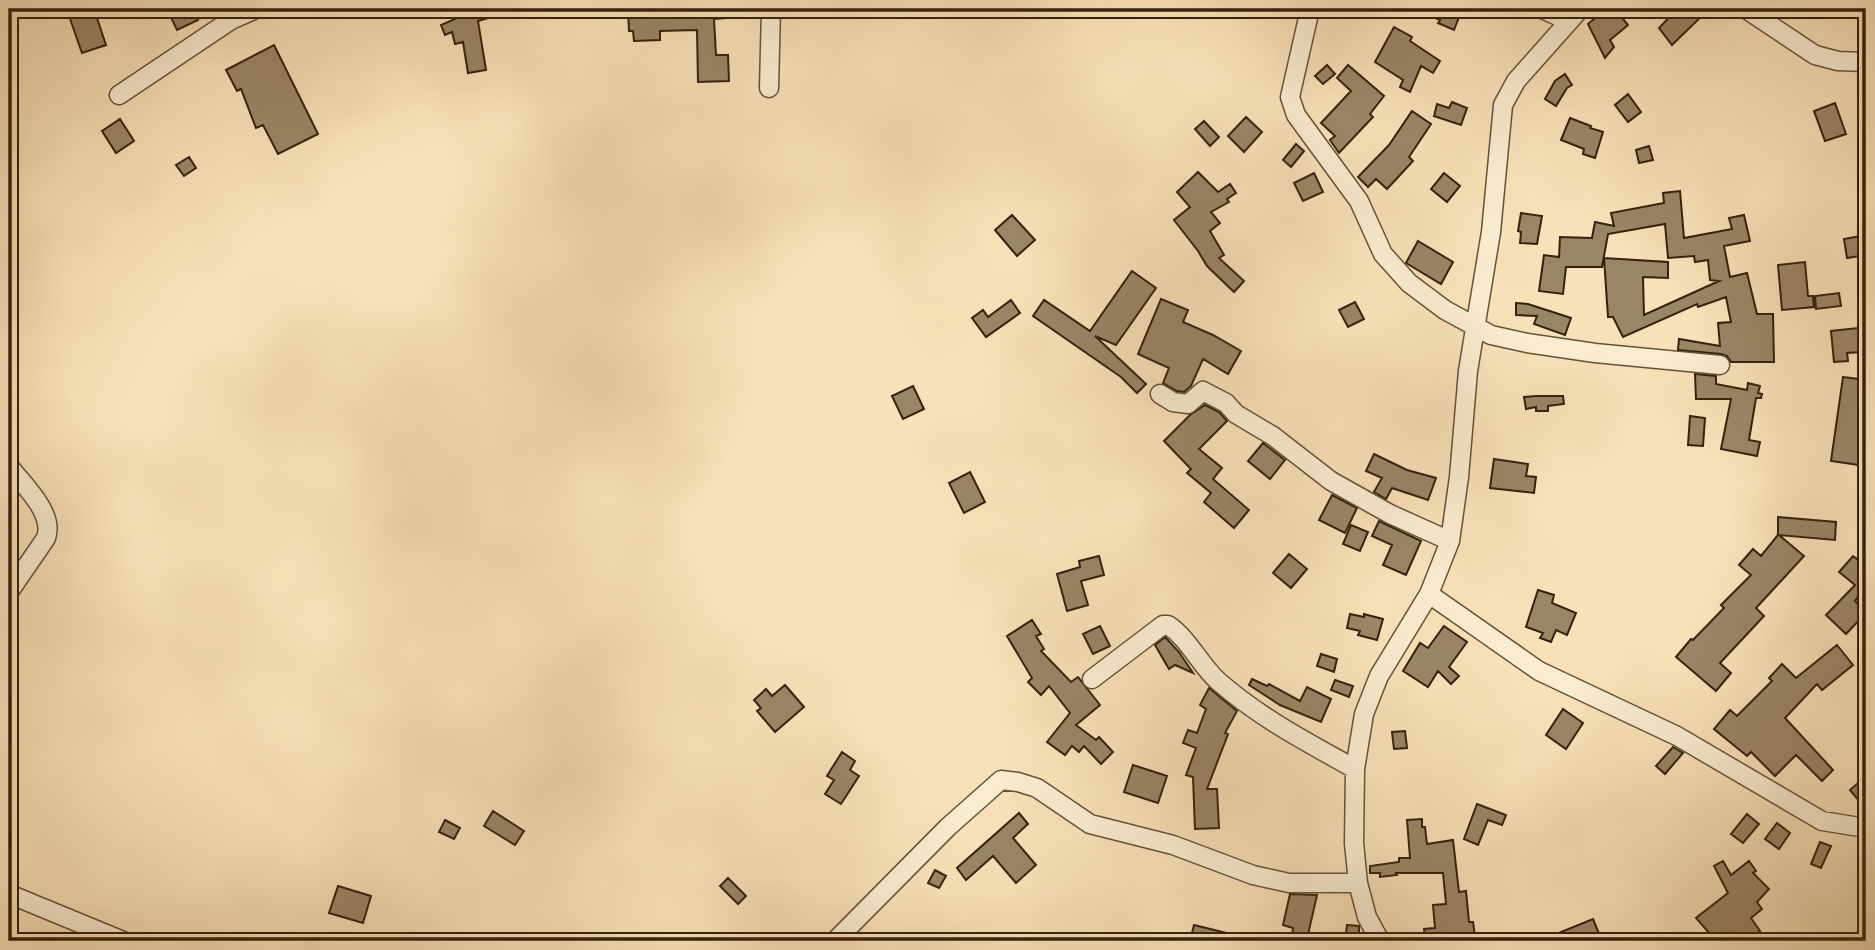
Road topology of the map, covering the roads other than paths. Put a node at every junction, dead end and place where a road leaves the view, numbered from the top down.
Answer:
1 (256, 9) edge
2 (771, 9) edge
3 (1310, 9) edge
4 (1542, 9) edge
5 (1746, 9) edge
6 (1574, 15) edge
7 (1866, 62) edge
8 (769, 88) dead end
9 (119, 95) dead end
10 (1477, 327) junction
11 (1720, 365) dead end
12 (1160, 394) dead end
13 (9, 466) edge
14 (1450, 541) junction
15 (9, 592) edge
16 (1429, 594) junction
17 (1092, 679) dead end
18 (1355, 769) junction
19 (1866, 828) edge
20 (1358, 883) junction
21 (9, 894) edge
22 (123, 941) edge
23 (835, 941) edge
24 (1380, 941) edge

1 - 9 street
2 - 8 street
3 - 10 street
4 - 6 street
5 - 7 street
6 - 10 street
10 - 11 street
10 - 14 street
12 - 14 street
13 - 15 street
14 - 16 street
16 - 18 street
16 - 19 street
17 - 18 street
18 - 20 street
20 - 23 street
20 - 24 street
21 - 22 street

